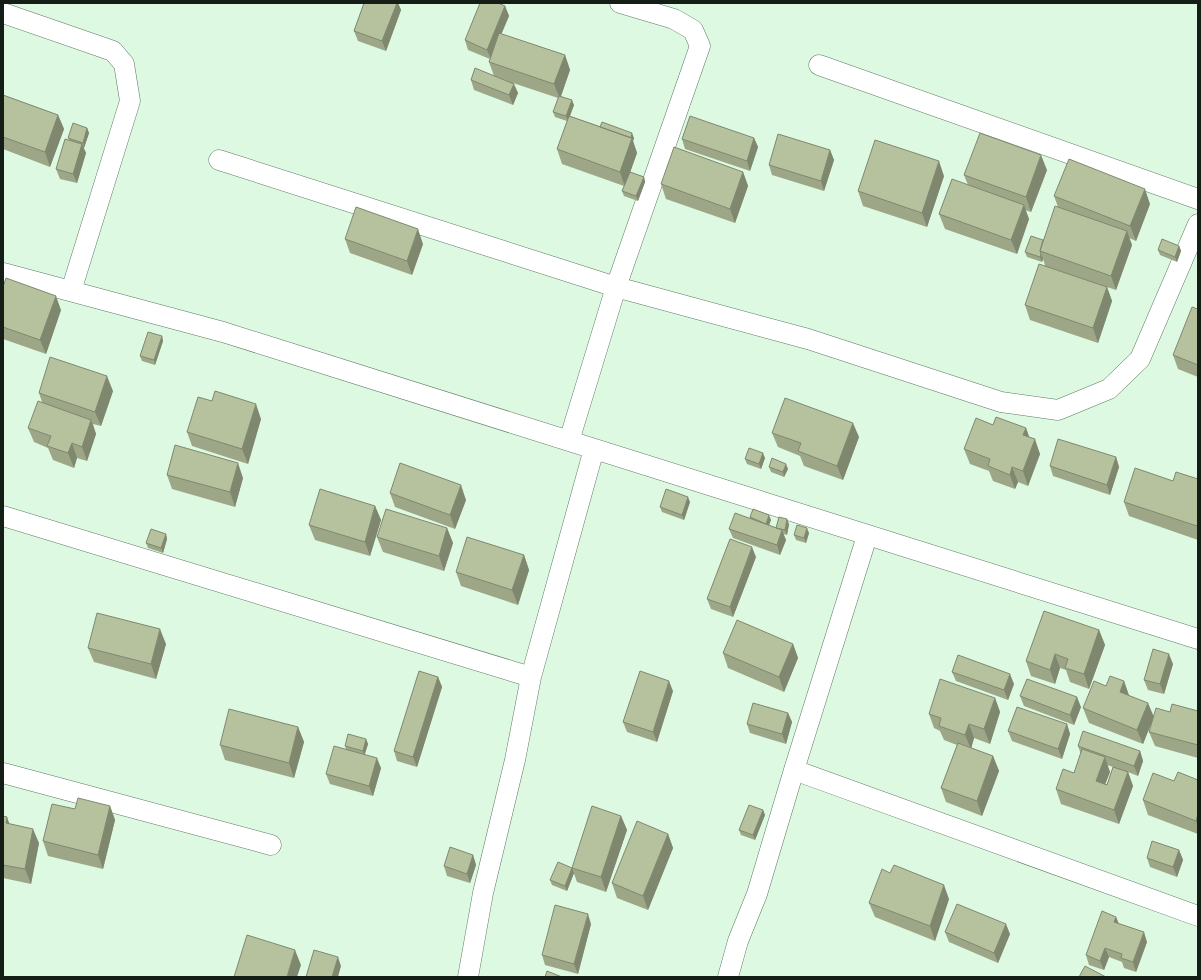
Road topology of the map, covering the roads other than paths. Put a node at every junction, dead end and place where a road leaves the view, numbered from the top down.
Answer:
1 (620, 3) edge
2 (3, 13) edge
3 (819, 65) dead end
4 (219, 160) dead end
5 (1198, 199) edge
6 (1198, 224) edge
7 (3, 273) edge
8 (616, 287) junction
9 (71, 291) junction
10 (569, 441) junction
11 (594, 449) junction
12 (3, 516) edge
13 (867, 536) junction
14 (1198, 639) edge
15 (531, 678) junction
16 (794, 770) junction
17 (3, 773) edge
18 (271, 844) dead end
19 (1198, 916) edge
20 (468, 977) edge
21 (728, 977) edge

1 - 8 street
2 - 9 street
3 - 5 street
4 - 8 street
6 - 8 street
7 - 9 street
8 - 10 street
9 - 10 street
10 - 11 street
11 - 13 street
11 - 15 street
12 - 15 street
13 - 14 street
13 - 16 street
15 - 20 street
16 - 19 street
16 - 21 street
17 - 18 street

